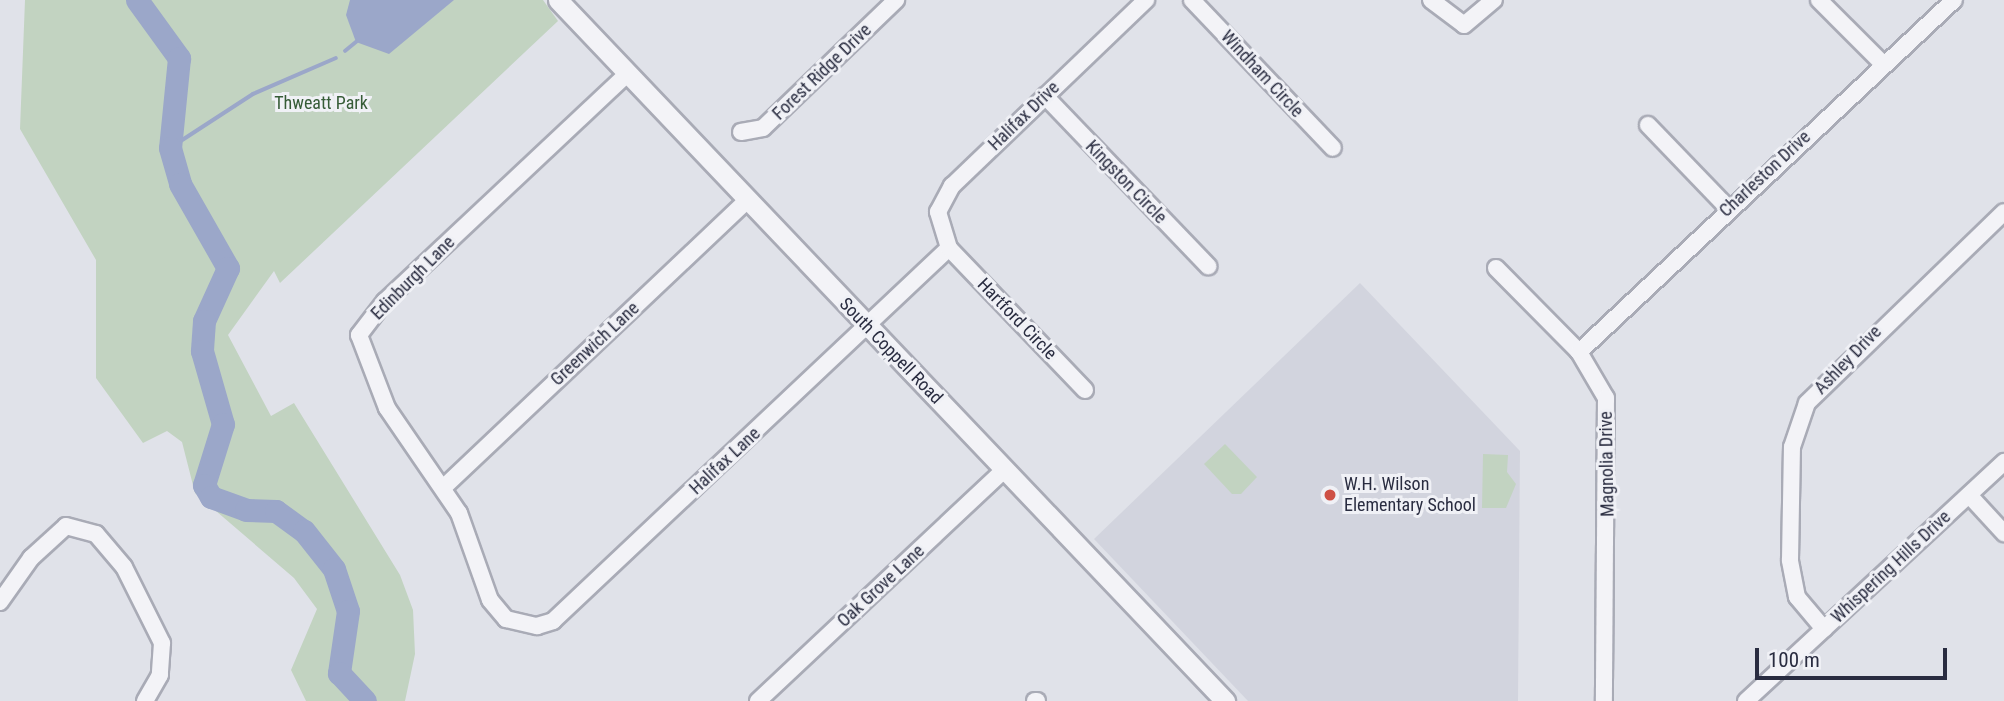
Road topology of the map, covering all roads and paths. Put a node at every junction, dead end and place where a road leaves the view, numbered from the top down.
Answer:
1 (558, 0) edge
2 (896, 0) edge
3 (1146, 0) edge
4 (1192, 0) edge
5 (1431, 0) edge
6 (1494, 0) edge
7 (1819, 0) edge
8 (1954, 0) edge
9 (1884, 64) junction
10 (625, 76) junction
11 (1045, 96) junction
12 (1648, 125) dead end
13 (741, 132) dead end
14 (1333, 148) dead end
15 (746, 201) junction
16 (1728, 208) junction
17 (2004, 212) edge
18 (949, 248) junction
19 (1208, 266) dead end
20 (1496, 268) dead end
21 (867, 326) junction
22 (1578, 352) junction
23 (1085, 390) dead end
24 (2004, 462) edge
25 (1004, 470) junction
26 (444, 486) junction
27 (1969, 495) junction
28 (2004, 533) edge
29 (490, 600) joint
30 (0, 602) edge
31 (1824, 629) junction
32 (145, 701) edge
33 (758, 701) edge
34 (1225, 701) edge
35 (1604, 701) edge
36 (1746, 701) edge

1 - 10 street, South Coppell Road
2 - 13 street, Forest Ridge Drive
3 - 11 street, Halifax Drive
4 - 14 street, Windham Circle
5 - 6 street
7 - 9 street
8 - 9 street, Charleston Drive
9 - 16 street, Charleston Drive
10 - 15 street, South Coppell Road
10 - 26 street, Edinburgh Lane
11 - 18 street, Halifax Drive
11 - 19 street, Kingston Circle
12 - 16 street
15 - 21 street, South Coppell Road
15 - 26 street, Greenwich Lane
16 - 22 street, Charleston Drive
17 - 31 street, Ashley Drive
18 - 21 street, Halifax Lane
18 - 23 street, Hartford Circle
20 - 22 street, Magnolia Drive
21 - 25 street, South Coppell Road
21 - 29 street, Halifax Lane
22 - 35 street, Magnolia Drive
24 - 27 street, Whispering Hills Drive
25 - 33 street, Oak Grove Lane
25 - 34 street, South Coppell Road
26 - 29 street, Edinburgh Lane
27 - 28 street
27 - 31 street, Whispering Hills Drive
30 - 32 street
31 - 36 street, Whispering Hills Drive

